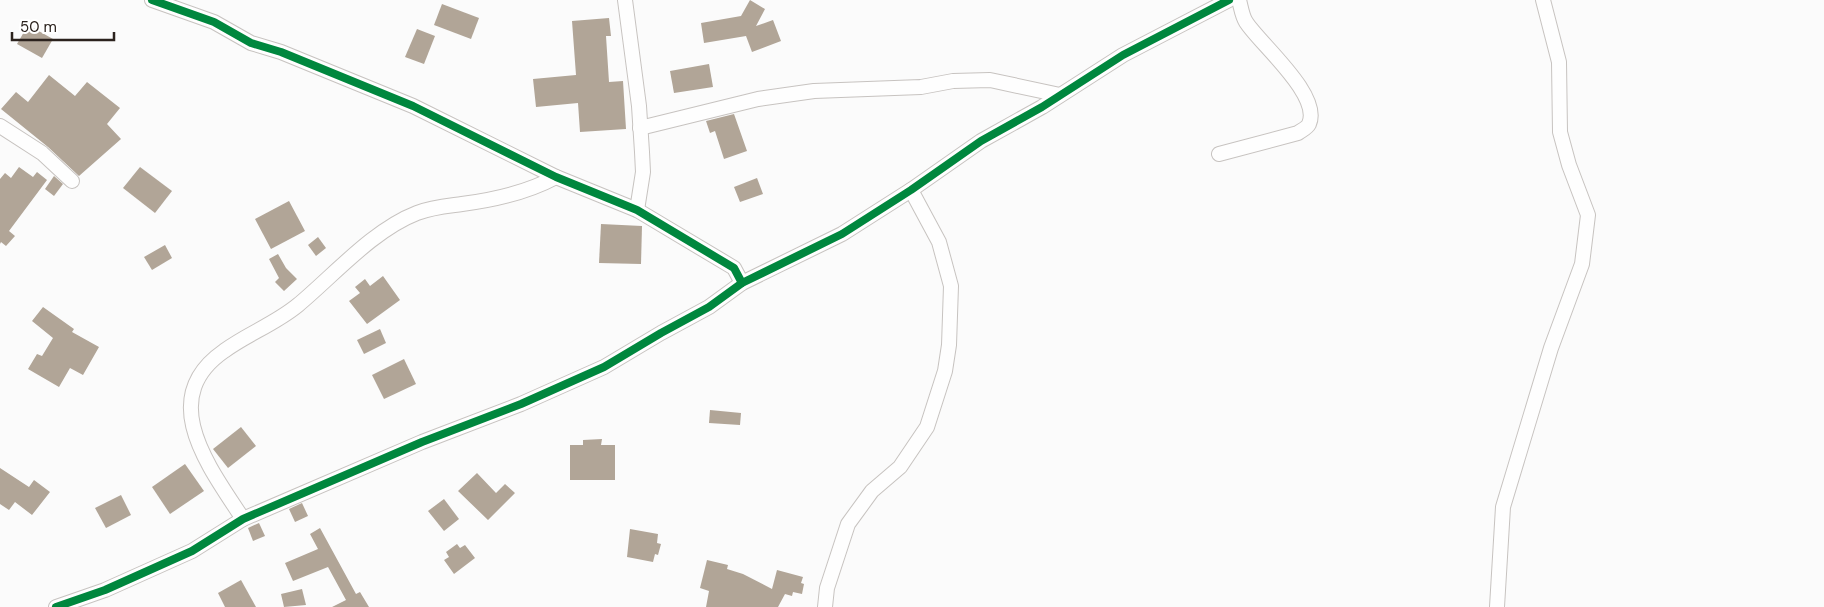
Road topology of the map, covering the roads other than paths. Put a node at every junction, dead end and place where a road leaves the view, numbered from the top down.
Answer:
1 (152, 0) edge
2 (625, 0) edge
3 (1228, 0) edge
4 (1239, 0) edge
5 (1543, 0) edge
6 (1060, 95) junction
7 (0, 126) edge
8 (640, 128) junction
9 (1218, 154) dead end
10 (556, 177) junction
11 (72, 181) dead end
12 (911, 190) junction
13 (637, 210) junction
14 (742, 283) junction
15 (243, 519) junction
16 (56, 607) edge
17 (825, 607) edge
18 (1497, 607) edge

1 - 10 street
2 - 8 street
3 - 6 street
4 - 9 street
5 - 18 street
6 - 8 street
6 - 12 street
7 - 11 street
8 - 13 street
10 - 13 street
10 - 15 street
12 - 14 street
12 - 17 street
13 - 14 street
14 - 15 street
15 - 16 street

